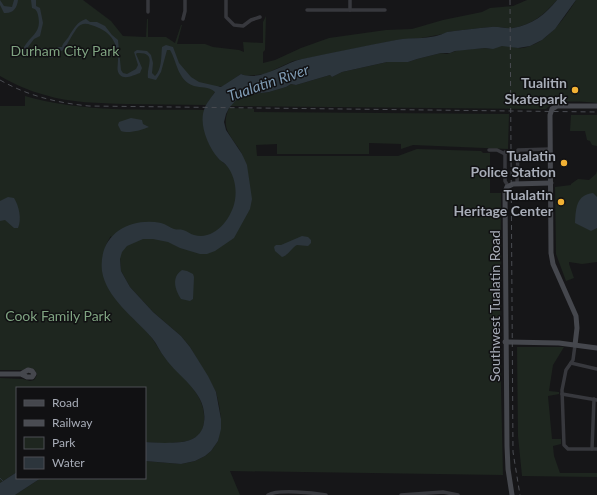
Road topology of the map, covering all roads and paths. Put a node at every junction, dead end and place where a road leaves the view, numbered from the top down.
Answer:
1 (148, 0) edge
2 (185, 0) edge
3 (226, 0) edge
4 (350, 0) edge
5 (307, 10) dead end
6 (350, 10) junction
7 (386, 10) dead end
8 (148, 12) dead end
9 (260, 17) dead end
10 (183, 19) dead end
11 (597, 106) edge
12 (550, 149) junction
13 (489, 150) dead end
14 (551, 170) junction
15 (517, 183) junction
16 (540, 183) junction
17 (551, 183) junction
18 (508, 186) junction
19 (505, 342) junction
20 (575, 344) junction
21 (597, 348) edge
22 (571, 363) junction
23 (597, 369) edge
24 (0, 374) edge
25 (21, 374) dead end
26 (562, 394) junction
27 (595, 399) edge
28 (595, 449) edge
29 (268, 495) edge
30 (326, 495) edge
31 (401, 495) edge
32 (458, 495) edge
33 (512, 495) edge

1 - 8 street
2 - 10 street
3 - 9 street
4 - 6 street
5 - 6 street
6 - 7 street
11 - 12 main road
12 - 14 main road
12 - 15 street
13 - 18 street
14 - 16 main road
14 - 17 main road
15 - 16 main road
15 - 18 main road
16 - 17 main road
17 - 20 main road
18 - 19 main road, Southwest Tualatin Road
19 - 20 main road
19 - 33 main road, Southwest Tualatin Road
20 - 21 main road
20 - 22 street
22 - 23 street
22 - 26 street
24 - 25 main road
26 - 27 street
26 - 28 street
27 - 28 street
29 - 30 street
31 - 32 street

